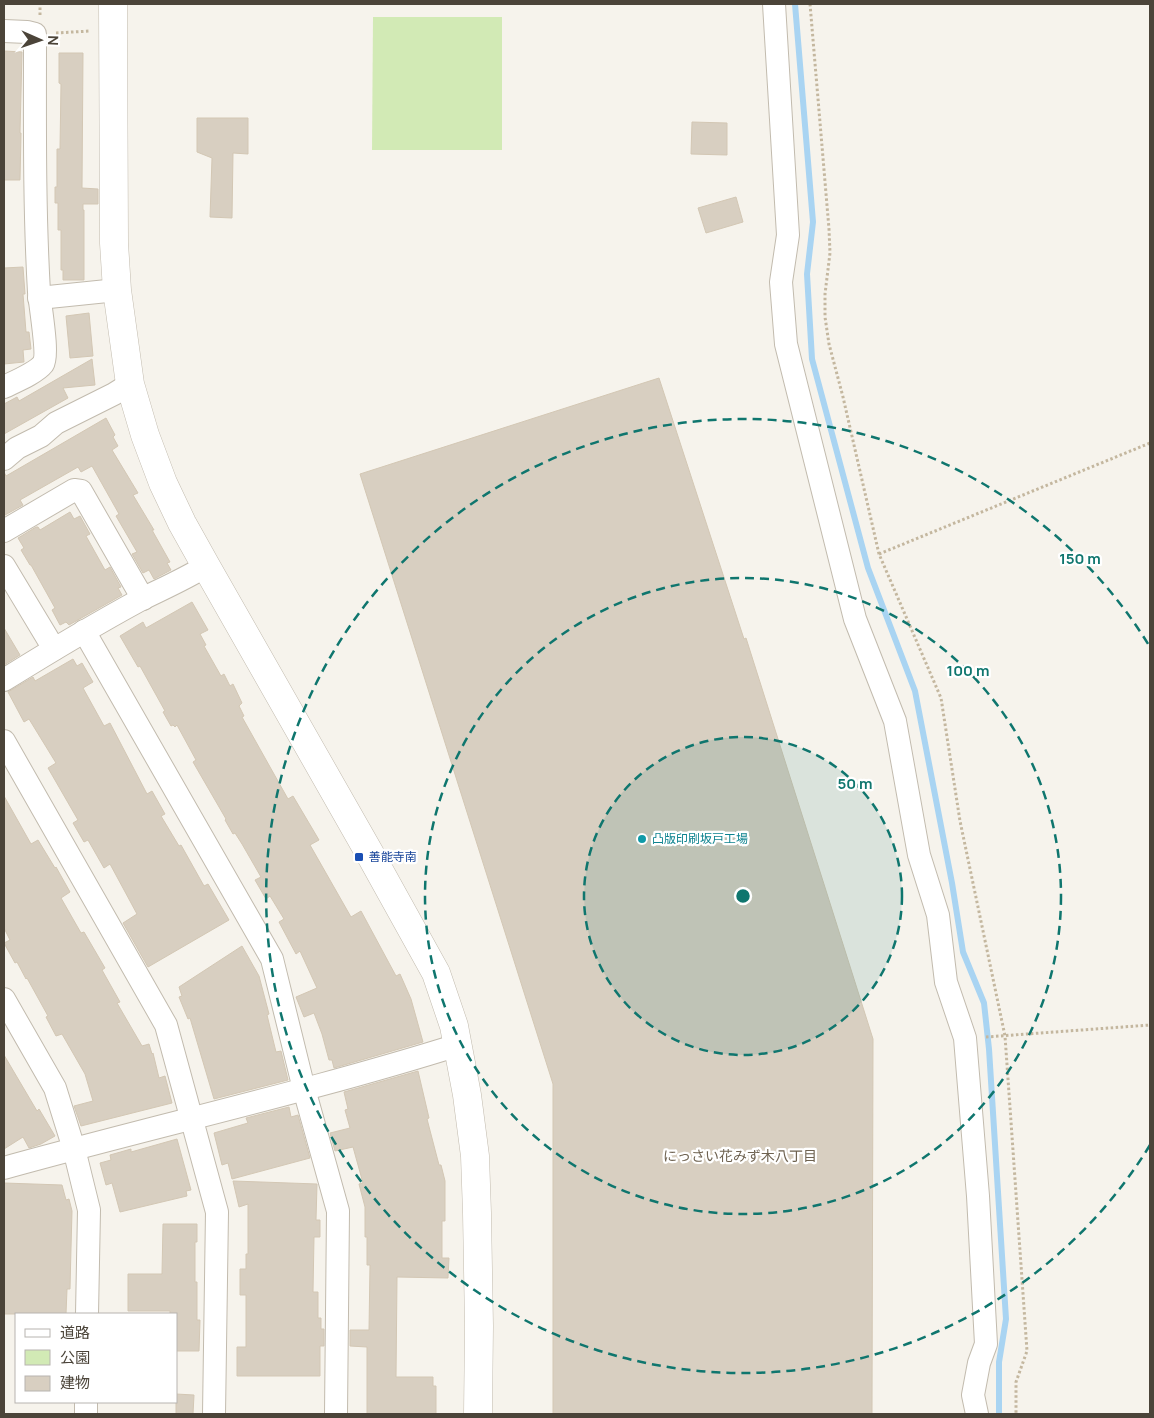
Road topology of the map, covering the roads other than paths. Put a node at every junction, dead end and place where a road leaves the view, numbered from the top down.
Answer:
1 (113, 4) edge
2 (774, 4) edge
3 (4, 31) edge
4 (117, 290) junction
5 (39, 298) junction
6 (130, 384) junction
7 (4, 387) edge
8 (4, 459) edge
9 (4, 531) edge
10 (4, 566) edge
11 (206, 566) junction
12 (143, 599) junction
13 (84, 631) junction
14 (54, 649) junction
15 (4, 680) edge
16 (4, 741) edge
17 (4, 999) edge
18 (458, 1045) junction
19 (304, 1089) junction
20 (191, 1118) junction
21 (74, 1149) junction
22 (4, 1168) edge
23 (87, 1313) edge
24 (214, 1414) edge
25 (336, 1414) edge
26 (478, 1414) edge
27 (977, 1414) edge

1 - 4 street
2 - 27 street
3 - 5 street
4 - 5 street
4 - 6 street
5 - 7 street
6 - 8 street
6 - 11 street
9 - 12 street
10 - 14 street
11 - 12 street
11 - 18 street
12 - 13 street
13 - 14 street
13 - 19 street
14 - 15 street
16 - 20 street
17 - 21 street
18 - 19 street
18 - 26 street
19 - 20 street
19 - 25 street
20 - 21 street
20 - 24 street
21 - 22 street
21 - 23 street

